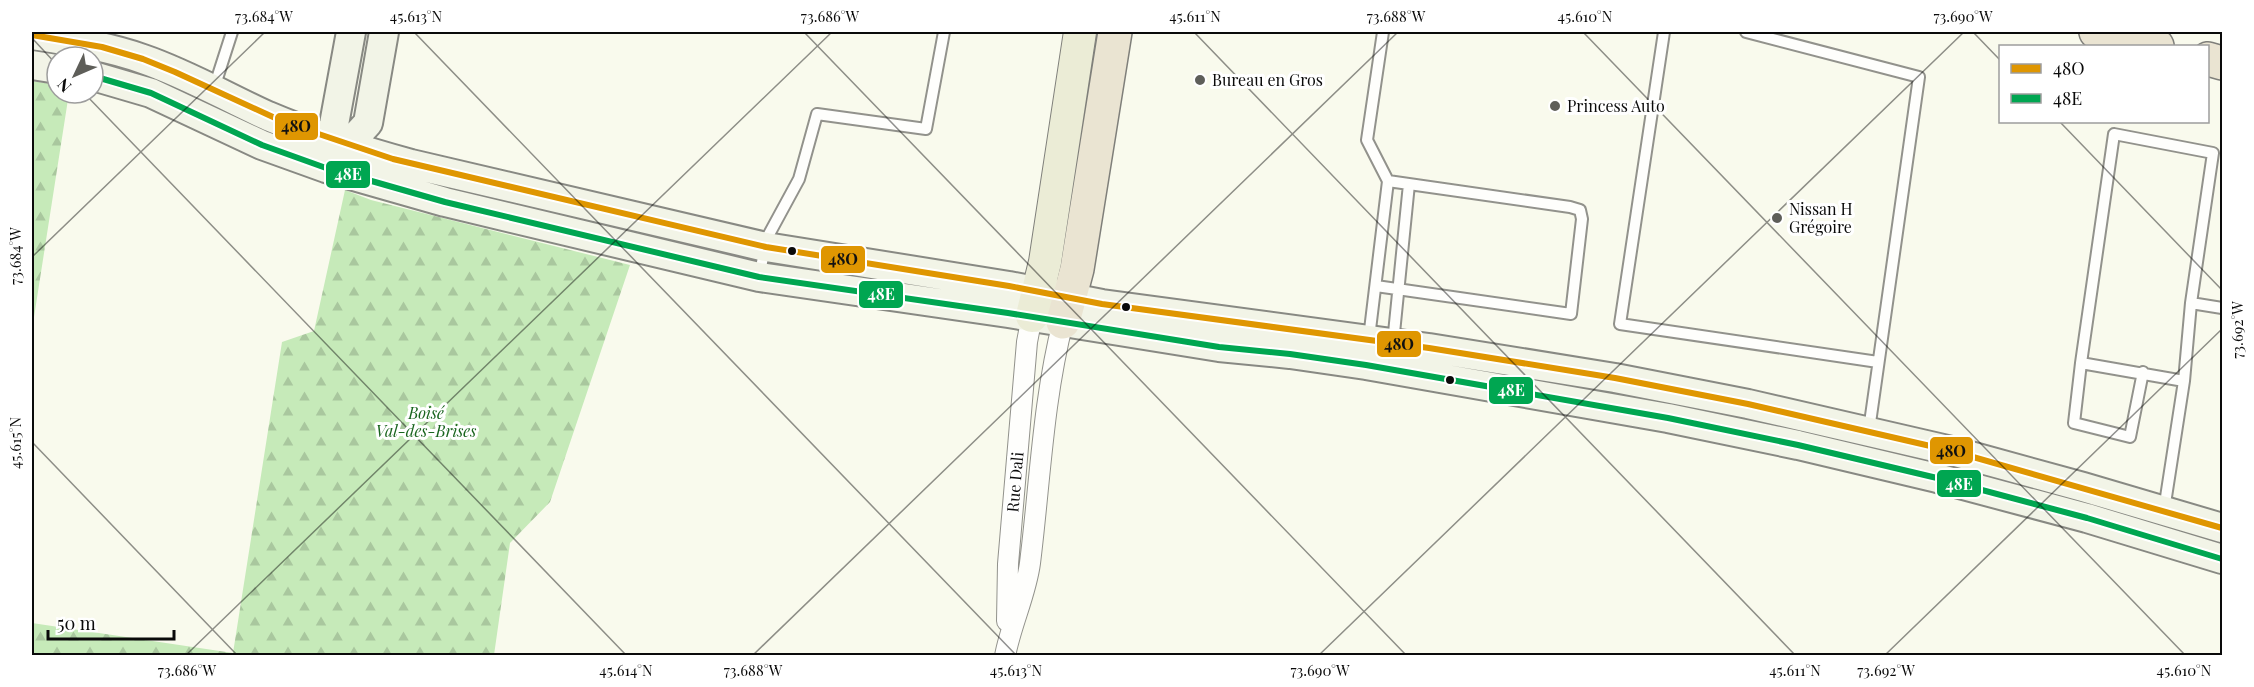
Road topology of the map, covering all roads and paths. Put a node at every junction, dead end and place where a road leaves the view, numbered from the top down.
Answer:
1 (232, 32) edge
2 (351, 32) edge
3 (384, 32) edge
4 (944, 32) edge
5 (1080, 32) edge
6 (1115, 32) edge
7 (1383, 32) edge
8 (1664, 32) edge
9 (1746, 32) edge
10 (2096, 32) edge
11 (2153, 45) edge
12 (105, 48) edge
13 (105, 80) edge
14 (213, 90) junction
15 (339, 143) junction
16 (326, 168) junction
17 (1388, 181) junction
18 (1409, 184) junction
19 (766, 247) junction
20 (759, 277) junction
21 (1376, 286) junction
22 (1399, 288) junction
23 (2191, 303) junction
24 (1051, 307) junction
25 (2223, 308) edge
26 (1380, 355) junction
27 (1878, 362) junction
28 (2081, 363) junction
29 (2143, 372) junction
30 (2184, 381) junction
31 (1869, 430) junction
32 (2164, 510) junction
33 (2223, 528) edge
34 (2223, 559) edge
35 (1006, 652) edge

1 - 14 lane
2 - 15 street
3 - 15 street
4 - 19 lane
5 - 24 main road
6 - 24 highway
7 - 17 lane
8 - 27 lane
9 - 27 lane
10 - 11 highway
12 - 14 street
13 - 16 street
14 - 15 street
15 - 16 street
15 - 19 street
16 - 20 street
17 - 18 lane
17 - 21 lane
18 - 22 lane
18 - 22 lane
19 - 20 lane
19 - 24 street
20 - 24 street
21 - 22 lane
21 - 26 lane
22 - 26 lane
23 - 25 lane
23 - 28 lane
23 - 30 lane
24 - 26 street
24 - 35 street, Rue Dali
24 - 35 street, Rue Dali
26 - 31 street
26 - 34 street
27 - 31 lane
28 - 29 lane
28 - 29 lane
29 - 30 lane
30 - 32 lane
31 - 32 street
32 - 33 street

